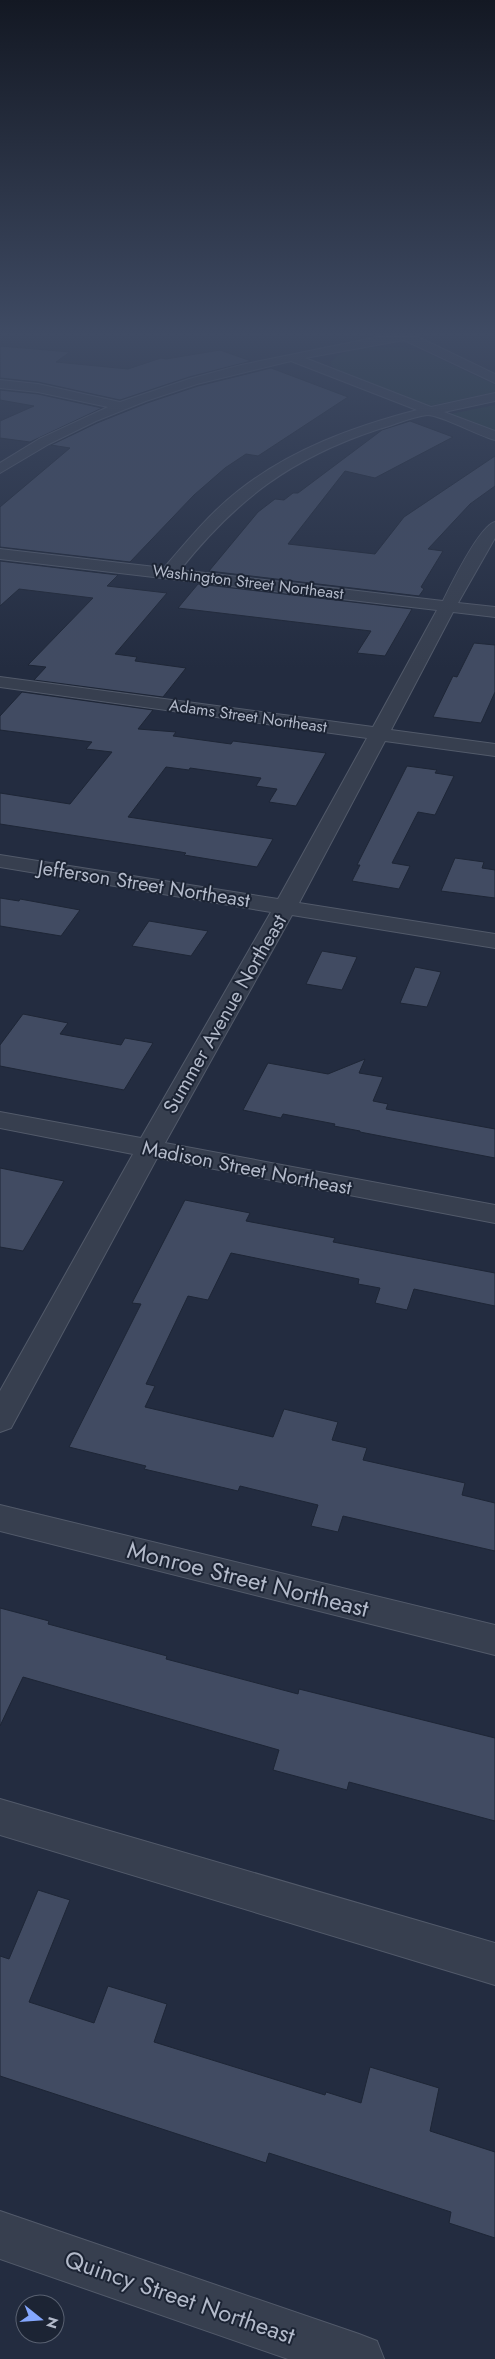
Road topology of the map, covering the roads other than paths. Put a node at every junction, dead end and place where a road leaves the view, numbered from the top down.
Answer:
1 (37, 447) edge
2 (324, 447) edge
3 (0, 468) edge
4 (495, 527) edge
5 (0, 554) edge
6 (169, 573) junction
7 (448, 606) junction
8 (495, 612) edge
9 (0, 682) edge
10 (378, 734) junction
11 (495, 750) edge
12 (0, 860) edge
13 (286, 907) junction
14 (495, 941) edge
15 (0, 1120) edge
16 (148, 1150) junction
17 (495, 1214) edge
18 (0, 1420) edge
19 (0, 1518) edge
20 (495, 1640) edge
21 (0, 1817) edge
22 (495, 1964) edge
23 (0, 2235) edge
24 (359, 2359) edge

1 - 3 street
2 - 6 street
4 - 7 street, Summer Avenue Northeast
5 - 6 street, Washington Street Northeast
6 - 7 street, Washington Street Northeast
7 - 8 street, Washington Street Northeast
7 - 10 street, Summer Avenue Northeast
9 - 10 street, Adams Street Northeast
10 - 11 street, Adams Street Northeast
10 - 13 street, Summer Avenue Northeast
12 - 13 street, Jefferson Street Northeast
13 - 14 street, Jefferson Street Northeast
13 - 16 street, Summer Avenue Northeast
15 - 16 street, Madison Street Northeast
16 - 17 street, Madison Street Northeast
16 - 18 street, Summer Avenue Northeast
19 - 20 street, Monroe Street Northeast
21 - 22 street
23 - 24 street, Quincy Street Northeast

